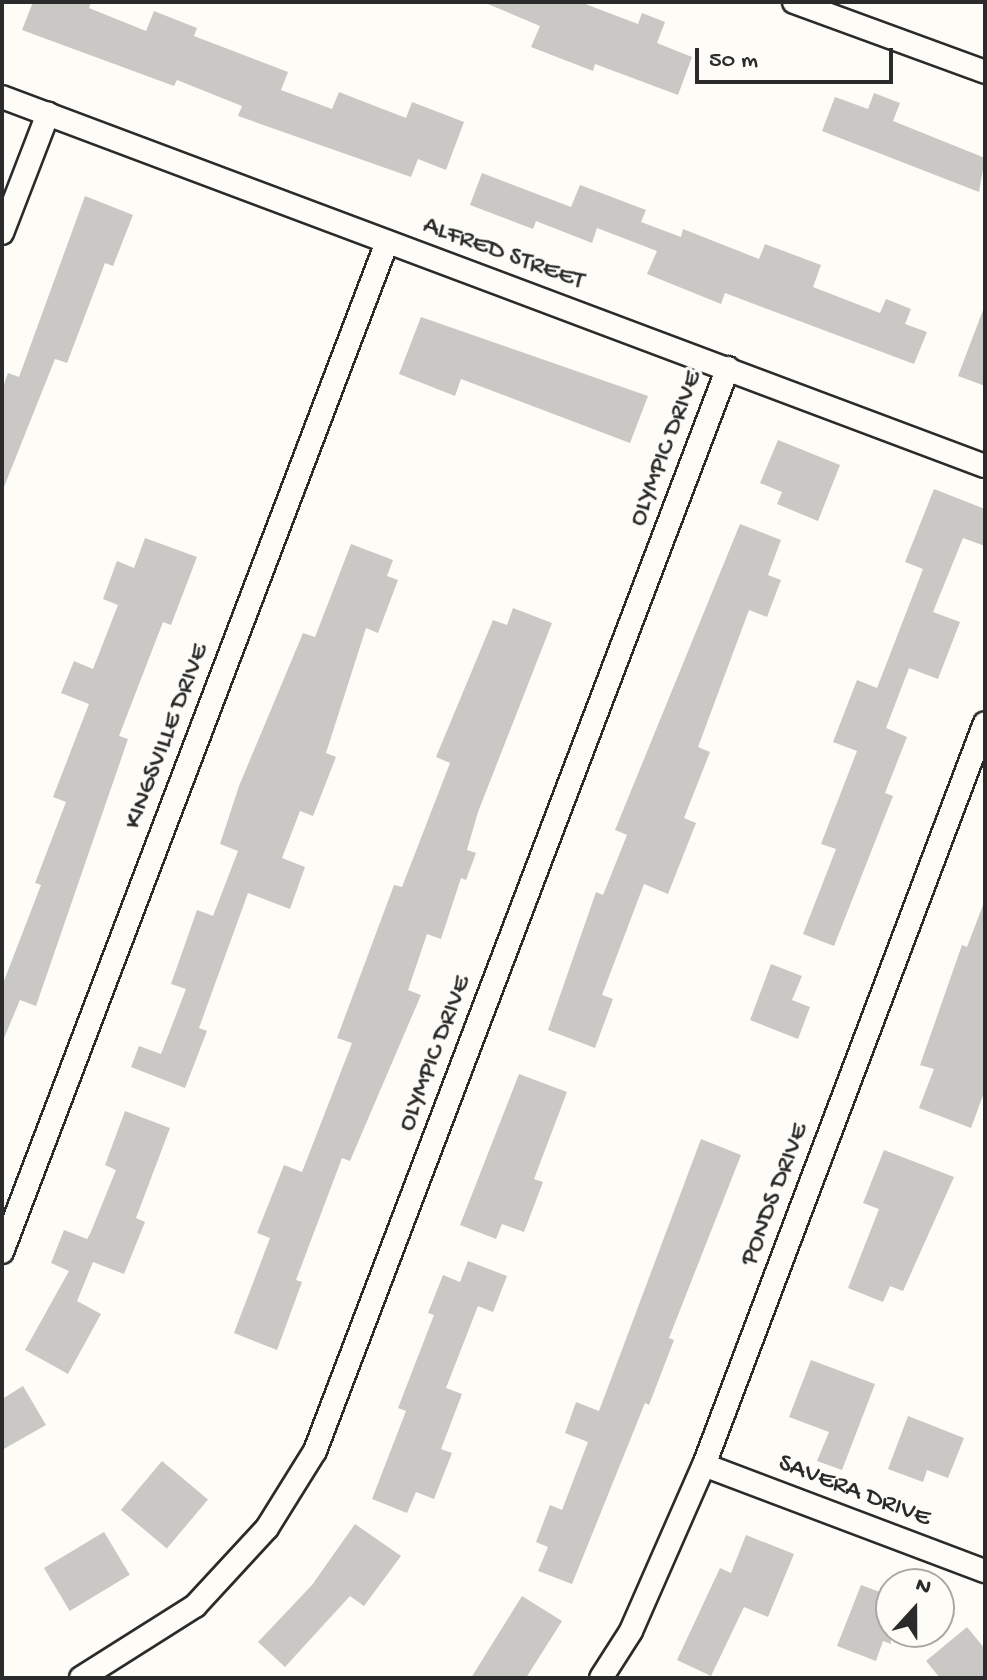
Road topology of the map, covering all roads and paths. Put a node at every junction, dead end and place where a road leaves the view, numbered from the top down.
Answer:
1 (801, 3) edge
2 (985, 72) edge
3 (2, 97) edge
4 (48, 114) junction
5 (2, 233) edge
6 (387, 242) junction
7 (728, 368) junction
8 (985, 466) edge
9 (985, 723) edge
10 (2, 1252) edge
11 (704, 1465) junction
12 (985, 1571) edge
13 (81, 1678) edge
14 (601, 1678) edge

1 - 2 street
3 - 4 street, ALFRED STREET
4 - 5 street
4 - 6 street, ALFRED STREET
6 - 7 street, ALFRED STREET
6 - 10 street, KINGSVILLE DRIVE
7 - 8 street, ALFRED STREET
7 - 13 street, OLYMPIC DRIVE
9 - 11 street, PONDS DRIVE
11 - 12 street, SAVERA DRIVE
11 - 14 street, PONDS DRIVE

